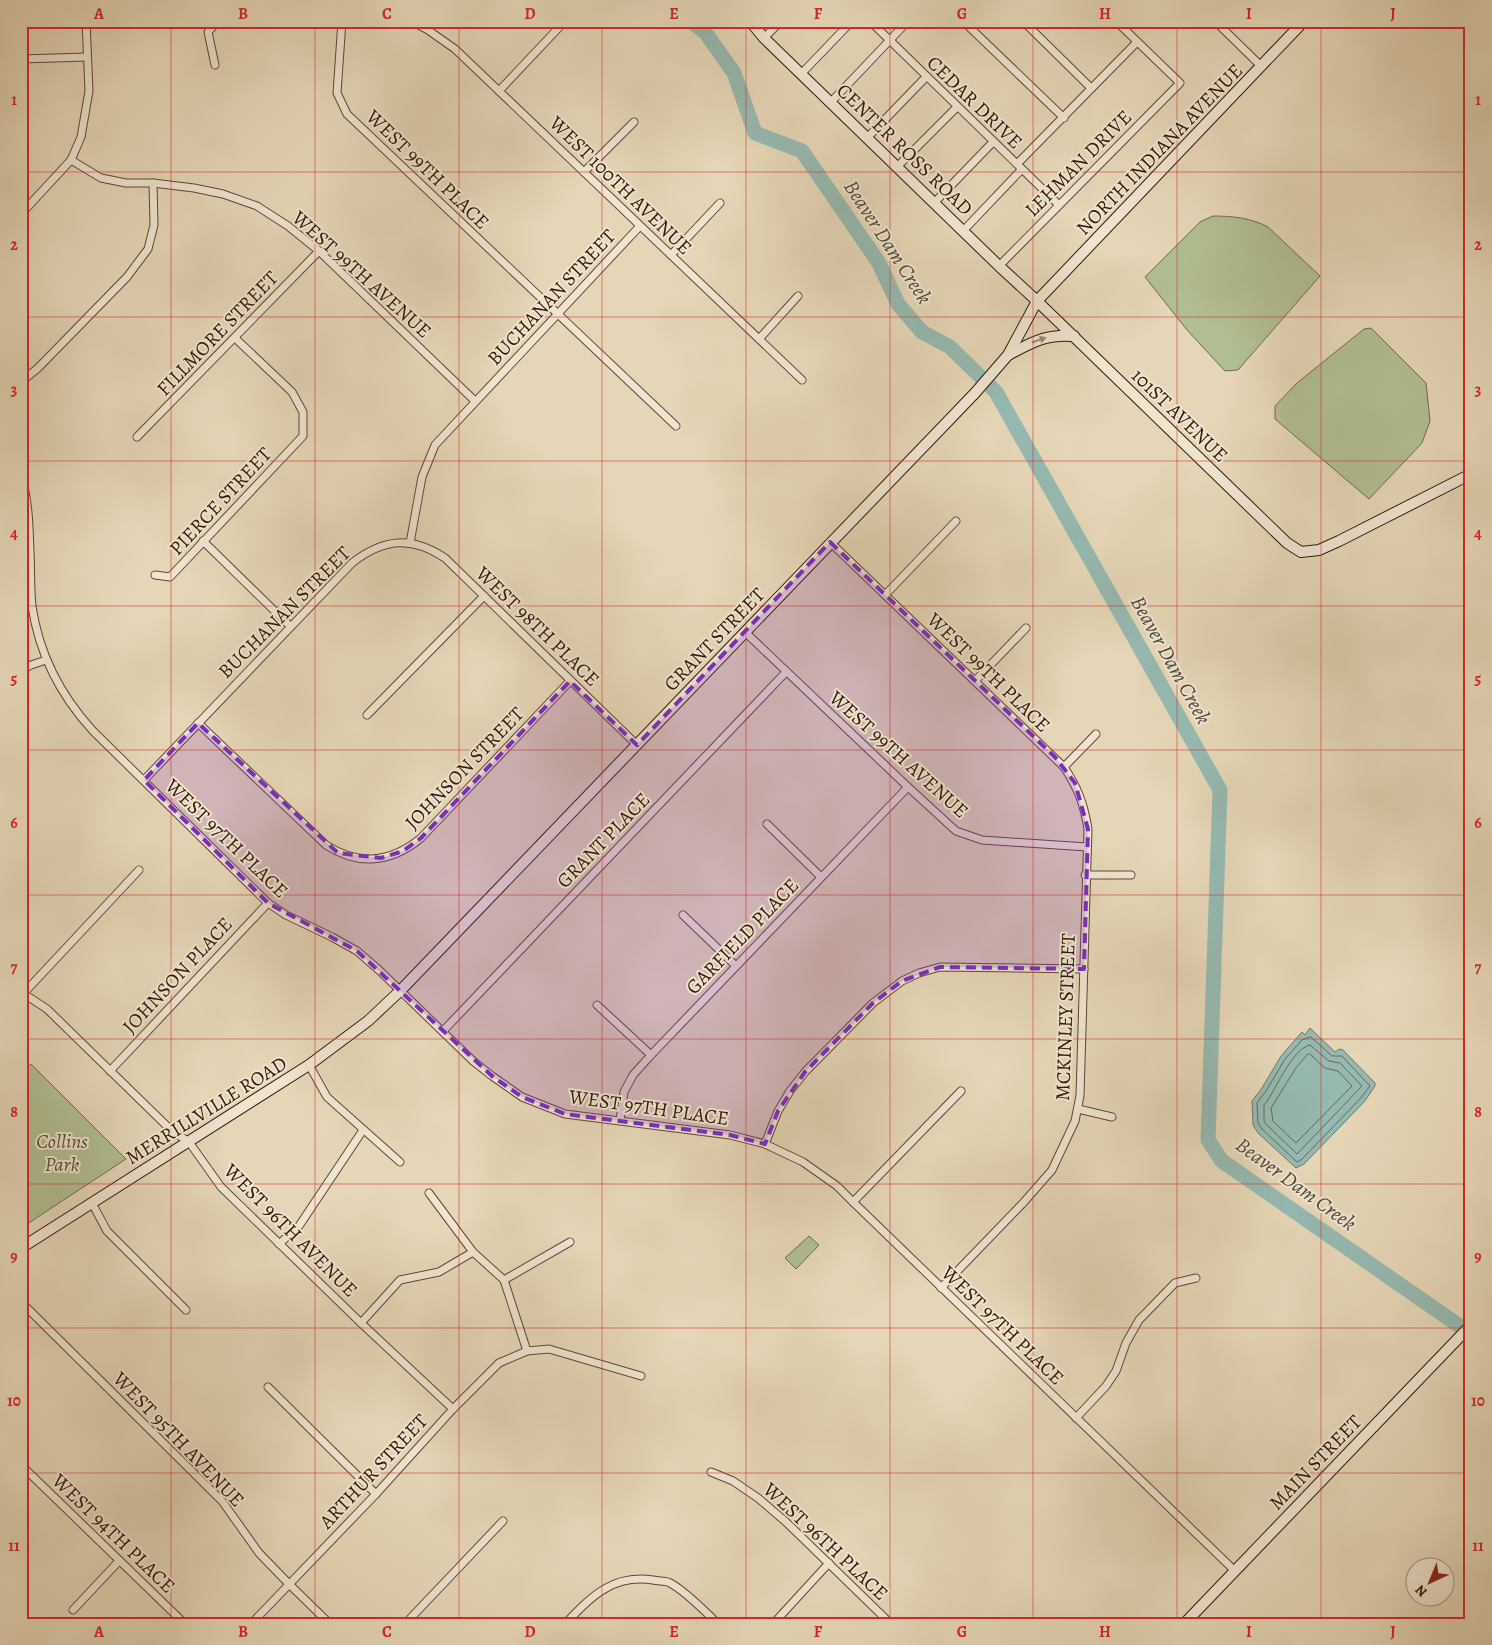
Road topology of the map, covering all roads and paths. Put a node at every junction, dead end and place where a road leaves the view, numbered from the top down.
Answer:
1 (86, 21) edge
2 (218, 21) edge
3 (342, 21) edge
4 (411, 21) edge
5 (565, 21) edge
6 (750, 21) edge
7 (781, 21) edge
8 (852, 21) edge
9 (870, 21) edge
10 (908, 21) edge
11 (963, 21) edge
12 (1022, 21) edge
13 (1116, 21) edge
14 (1215, 21) edge
15 (1304, 21) edge
16 (764, 38) junction
17 (890, 41) junction
18 (1137, 42) junction
19 (88, 57) junction
20 (21, 59) edge
21 (215, 65) dead end
22 (1262, 67) junction
23 (802, 73) junction
24 (926, 77) junction
25 (1092, 88) junction
26 (499, 91) junction
27 (831, 102) junction
28 (957, 107) junction
29 (1064, 118) junction
30 (634, 122) dead end
31 (868, 137) junction
32 (993, 142) junction
33 (71, 160) junction
34 (897, 167) junction
35 (1020, 167) junction
36 (584, 172) junction
37 (153, 183) junction
38 (934, 202) junction
39 (720, 203) dead end
40 (1059, 205) junction
41 (21, 214) edge
42 (640, 226) junction
43 (963, 231) junction
44 (319, 251) junction
45 (671, 255) junction
46 (999, 266) junction
47 (798, 296) dead end
48 (1037, 301) junction
49 (557, 314) junction
50 (1074, 336) junction
51 (235, 338) junction
52 (759, 339) junction
53 (1008, 355) junction
54 (802, 380) dead end
55 (21, 382) edge
56 (475, 401) junction
57 (676, 426) dead end
58 (137, 437) dead end
59 (1471, 474) edge
60 (21, 476) edge
61 (956, 521) dead end
62 (203, 541) junction
63 (830, 542) junction
64 (410, 543) junction
65 (21, 557) edge
66 (30, 557) junction
67 (155, 575) dead end
68 (885, 595) junction
69 (484, 596) junction
70 (290, 626) junction
71 (1026, 628) dead end
72 (745, 632) junction
73 (46, 660) junction
74 (21, 671) edge
75 (786, 672) junction
76 (570, 681) junction
77 (975, 681) junction
78 (367, 715) dead end
79 (198, 722) junction
80 (1096, 734) dead end
81 (636, 745) junction
82 (1064, 767) junction
83 (144, 780) junction
84 (908, 788) junction
85 (767, 824) dead end
86 (1087, 847) junction
87 (139, 870) dead end
88 (1085, 875) junction
89 (1131, 875) dead end
90 (821, 877) junction
91 (268, 903) junction
92 (683, 915) dead end
93 (736, 966) junction
94 (1084, 969) junction
95 (401, 990) junction
96 (22, 994) edge
97 (597, 1005) dead end
98 (443, 1031) junction
99 (650, 1054) junction
100 (309, 1065) junction
101 (110, 1070) junction
102 (961, 1090) dead end
103 (1078, 1109) junction
104 (1112, 1116) dead end
105 (620, 1120) junction
106 (362, 1130) junction
107 (189, 1142) junction
108 (765, 1144) junction
109 (400, 1162) dead end
110 (429, 1193) dead end
111 (853, 1202) junction
112 (92, 1204) junction
113 (570, 1242) dead end
114 (280, 1244) junction
115 (21, 1248) edge
116 (473, 1252) junction
117 (1196, 1278) dead end
118 (504, 1280) junction
119 (941, 1288) junction
120 (21, 1302) edge
121 (186, 1310) dead end
122 (361, 1323) junction
123 (1471, 1324) edge
124 (527, 1351) junction
125 (641, 1376) dead end
126 (268, 1387) dead end
127 (453, 1409) junction
128 (1076, 1418) junction
129 (22, 1466) edge
130 (710, 1472) dead end
131 (376, 1494) junction
132 (503, 1521) dead end
133 (119, 1561) junction
134 (829, 1563) junction
135 (1235, 1571) junction
136 (289, 1584) junction
137 (73, 1610) dead end
138 (185, 1624) edge
139 (251, 1624) edge
140 (330, 1624) edge
141 (405, 1624) edge
142 (566, 1624) edge
143 (718, 1624) edge
144 (773, 1624) edge
145 (891, 1624) edge
146 (1184, 1624) edge

1 - 19 street
2 - 21 street
3 - 49 street, WEST 99TH PLACE
4 - 26 street, WEST 100TH AVENUE
5 - 26 street
6 - 16 street, CENTER ROSS ROAD
7 - 16 street
8 - 23 street
9 - 17 street, CEDAR DRIVE
10 - 17 street
11 - 29 street
12 - 25 street
13 - 18 street
14 - 22 street
15 - 22 street, NORTH INDIANA AVENUE
16 - 23 street, CENTER ROSS ROAD
17 - 24 street, CEDAR DRIVE
17 - 27 street
18 - 25 street
18 - 40 street, LEHMAN DRIVE
19 - 20 street
19 - 33 street
22 - 48 street, NORTH INDIANA AVENUE
23 - 27 street, CENTER ROSS ROAD
24 - 28 street, CEDAR DRIVE
24 - 31 street
25 - 29 street
26 - 36 street, WEST 100TH AVENUE
27 - 31 street, CENTER ROSS ROAD
28 - 32 street, CEDAR DRIVE
28 - 34 street
29 - 35 street
30 - 36 street
31 - 34 street, CENTER ROSS ROAD
32 - 35 street, CEDAR DRIVE
32 - 38 street
33 - 37 street, WEST 99TH AVENUE
33 - 41 street
34 - 38 street, CENTER ROSS ROAD
35 - 40 street, CEDAR DRIVE
35 - 43 street
36 - 42 street, WEST 100TH AVENUE
37 - 44 street, WEST 99TH AVENUE
37 - 55 street
38 - 43 street, CENTER ROSS ROAD
39 - 45 street
40 - 46 street, LEHMAN DRIVE
42 - 45 street, WEST 100TH AVENUE
42 - 49 street, BUCHANAN STREET
43 - 46 street, CENTER ROSS ROAD
44 - 51 street, FILLMORE STREET
44 - 56 street, WEST 99TH AVENUE
45 - 52 street, WEST 100TH AVENUE
46 - 48 street, CENTER ROSS ROAD
47 - 52 street
48 - 50 street, 101ST AVENUE
48 - 53 street, GRANT STREET
49 - 56 street, BUCHANAN STREET
49 - 57 street, WEST 99TH PLACE
53 -> 50 street
50 - 59 street, 101ST AVENUE
51 - 58 street, FILLMORE STREET
51 - 62 street, PIERCE STREET
52 - 54 street, WEST 100TH AVENUE
53 - 63 street, GRANT STREET
56 - 64 street, BUCHANAN STREET
60 - 66 street, WEST 97TH PLACE
61 - 68 street
62 - 67 street, PIERCE STREET
62 - 70 street
63 - 68 street, WEST 99TH PLACE
63 - 72 street, GRANT STREET
64 - 69 street, WEST 98TH PLACE
64 - 70 street, BUCHANAN STREET
65 - 66 street
66 - 73 street, WEST 97TH PLACE
68 - 77 street, WEST 99TH PLACE
69 - 76 street, WEST 98TH PLACE
69 - 78 street
70 - 79 street, BUCHANAN STREET
71 - 77 street
72 - 75 street, WEST 99TH AVENUE
72 - 81 street, GRANT STREET
73 - 74 street
73 - 83 street, WEST 97TH PLACE
75 - 84 street, WEST 99TH AVENUE
75 - 98 street, GRANT PLACE
76 - 79 street, JOHNSON STREET
76 - 81 street, WEST 98TH PLACE
77 - 82 street, WEST 99TH PLACE
79 - 83 street, BUCHANAN STREET
80 - 82 street
81 - 95 street, GRANT STREET
82 - 86 street, WEST 99TH PLACE
83 - 91 street, WEST 97TH PLACE
84 - 86 street, WEST 99TH AVENUE
84 - 90 street, GARFIELD PLACE
85 - 90 street
86 - 88 street, MCKINLEY STREET
87 - 96 street
88 - 89 street
88 - 94 street, MCKINLEY STREET
90 - 93 street, GARFIELD PLACE
91 - 95 street, WEST 97TH PLACE
91 - 101 street, JOHNSON PLACE
92 - 93 street
93 - 99 street, GARFIELD PLACE
94 - 103 street, MCKINLEY STREET
94 - 108 street
95 - 98 street, WEST 97TH PLACE
95 - 100 street, MERRILLVILLE ROAD
96 - 101 street, WEST 96TH AVENUE
97 - 99 street
98 - 105 street, WEST 97TH PLACE
99 - 105 street, GARFIELD PLACE
100 - 106 street
100 - 107 street, MERRILLVILLE ROAD
101 - 107 street, WEST 96TH AVENUE
102 - 111 street
103 - 104 street
103 - 119 street, MCKINLEY STREET
105 - 108 street, WEST 97TH PLACE
106 - 109 street
106 - 114 street
107 - 112 street, MERRILLVILLE ROAD
107 - 114 street, WEST 96TH AVENUE
108 - 111 street, WEST 97TH PLACE
110 - 116 street
111 - 119 street, WEST 97TH PLACE
112 - 115 street, MERRILLVILLE ROAD
112 - 121 street
113 - 118 street
114 - 122 street, WEST 96TH AVENUE
116 - 118 street
116 - 122 street
117 - 128 street
118 - 124 street
119 - 128 street, WEST 97TH PLACE
120 - 136 street, WEST 95TH AVENUE
122 - 127 street, WEST 96TH AVENUE
123 - 135 street, MAIN STREET
124 - 125 street
124 - 127 street, ARTHUR STREET
126 - 131 street
127 - 131 street, ARTHUR STREET
128 - 135 street, WEST 97TH PLACE
129 - 133 street, WEST 94TH PLACE
130 - 134 street, WEST 96TH PLACE
131 - 136 street, ARTHUR STREET
132 - 141 street
133 - 137 street
133 - 138 street, WEST 94TH PLACE
134 - 144 street
134 - 145 street, WEST 96TH PLACE
135 - 146 street, MAIN STREET
136 - 139 street, ARTHUR STREET
136 - 140 street, WEST 95TH AVENUE
142 - 143 street

